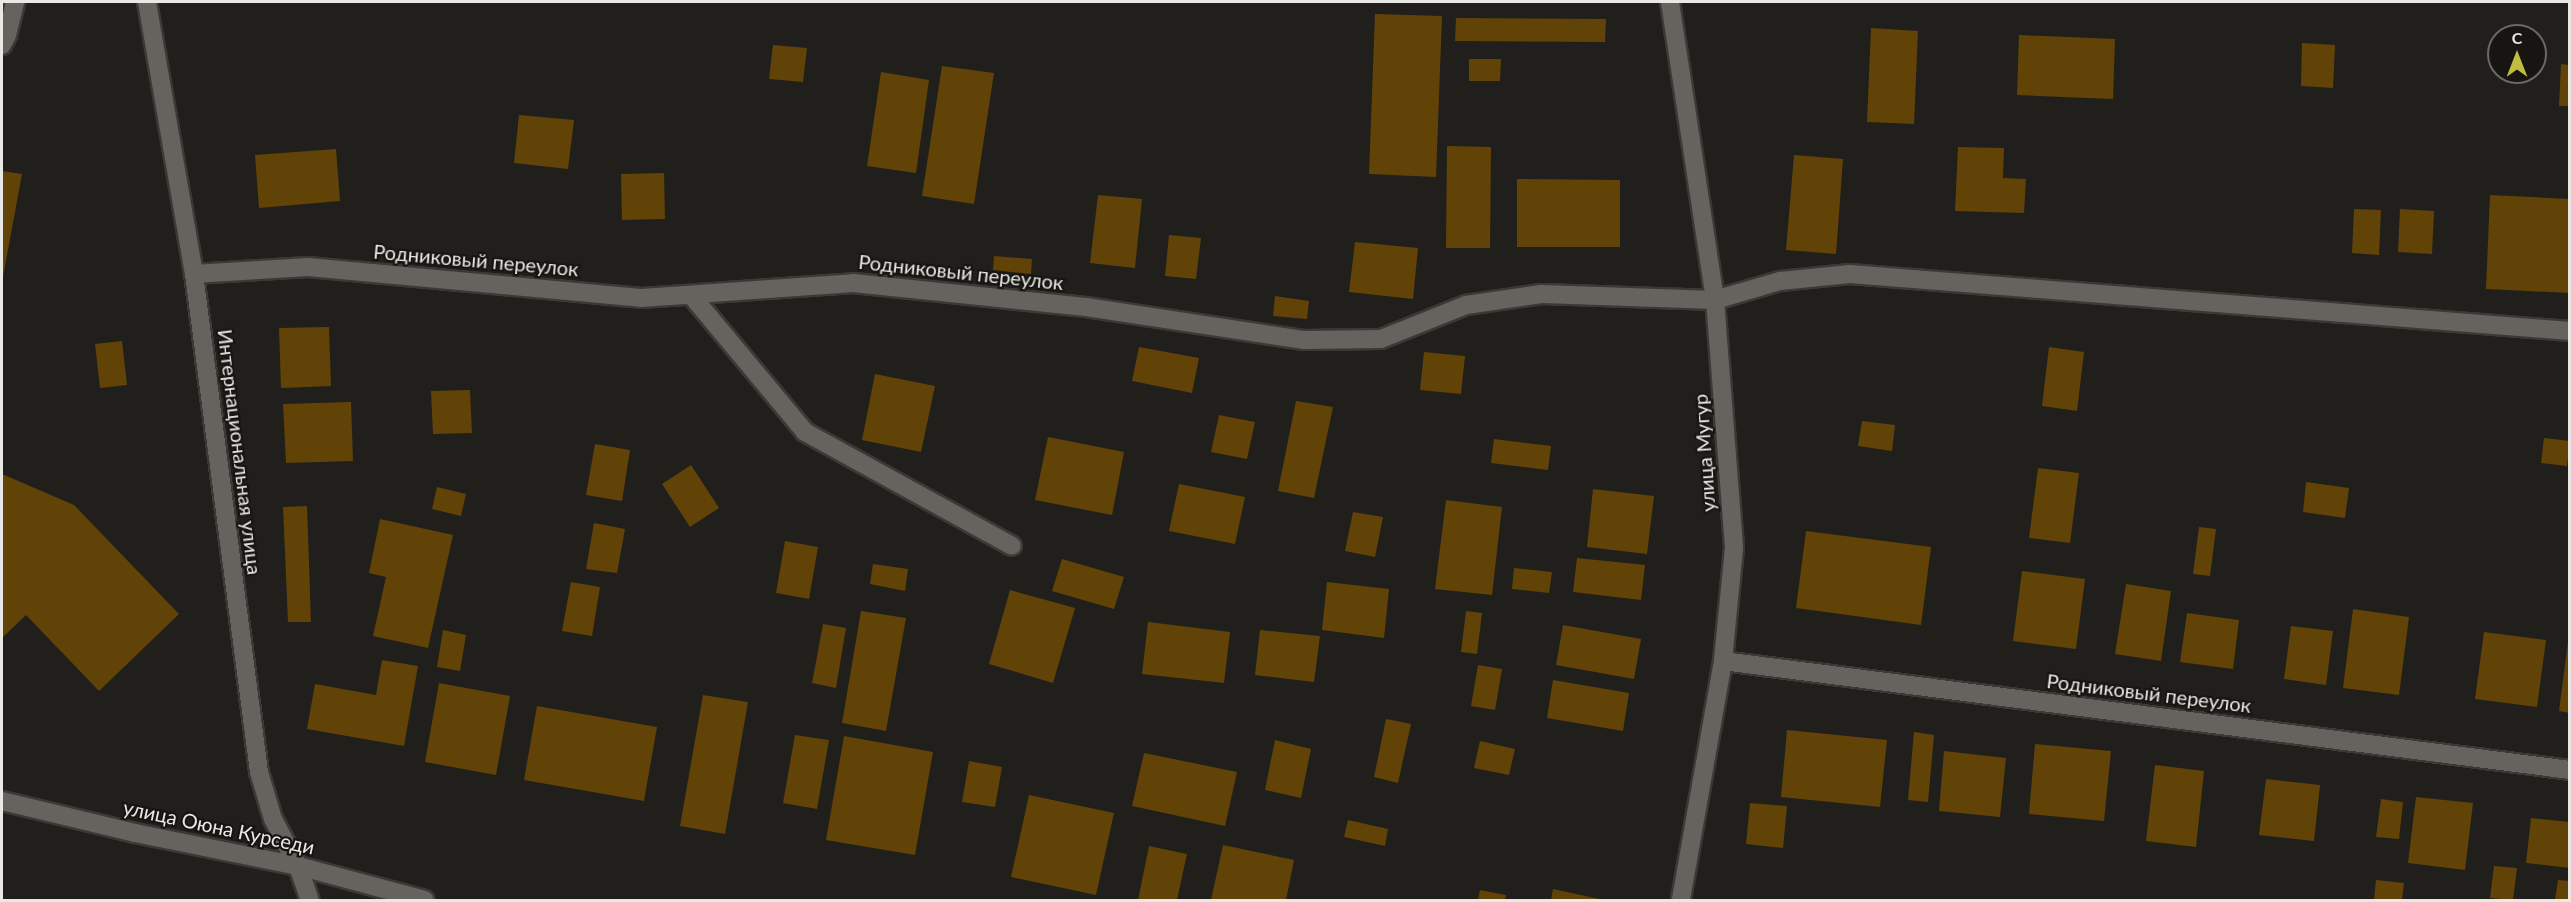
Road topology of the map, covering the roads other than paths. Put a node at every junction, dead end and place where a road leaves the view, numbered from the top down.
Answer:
1 (15, 2) edge
2 (147, 2) edge
3 (1670, 2) edge
4 (2, 45) edge
5 (194, 274) junction
6 (691, 295) junction
7 (1715, 300) junction
8 (2570, 331) edge
9 (1012, 546) dead end
10 (1723, 662) junction
11 (2570, 770) edge
12 (2, 801) edge
13 (298, 866) junction
14 (310, 900) edge
15 (425, 900) edge
16 (1681, 900) edge

1 - 4 street
2 - 5 street, Интернациональная улица
3 - 7 street, улица Мугур
5 - 6 street, Родниковый переулок
5 - 13 street, Интернациональная улица
6 - 7 street, Родниковый переулок
6 - 9 street
7 - 8 street, Родниковый переулок
7 - 10 street, улица Мугур
10 - 11 street, Родниковый переулок
10 - 16 street, улица Мугур
12 - 13 street, улица Оюна Курседи
13 - 14 street, Интернациональная улица
13 - 15 street, улица Оюна Курседи

